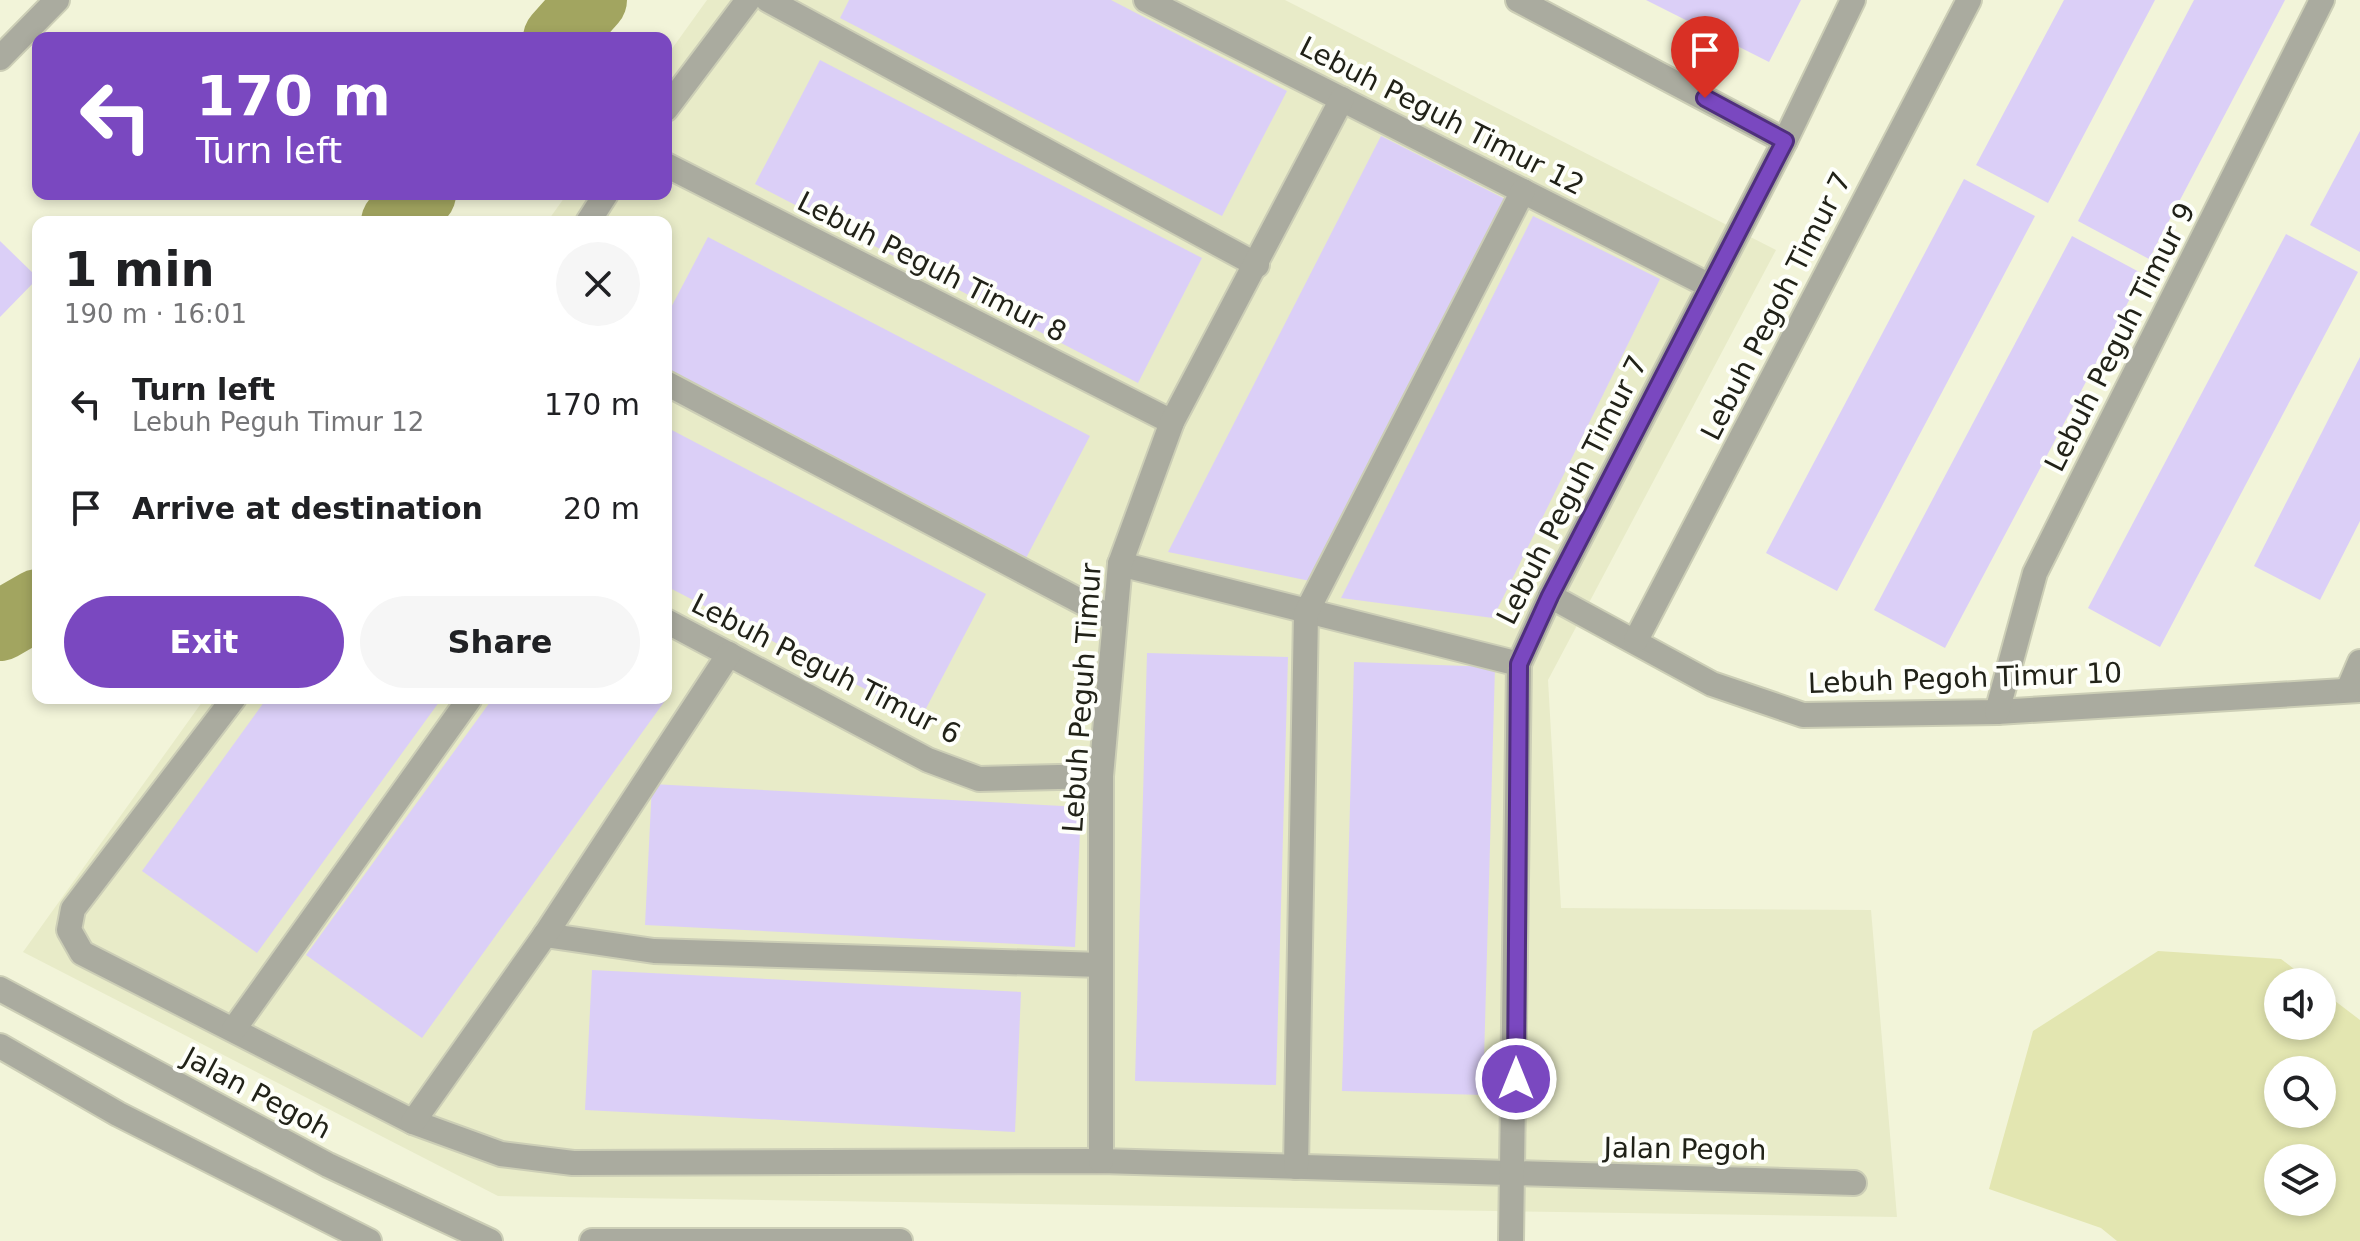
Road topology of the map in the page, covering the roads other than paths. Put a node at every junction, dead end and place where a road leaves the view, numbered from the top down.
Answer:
1 (57, 0) edge
2 (748, 0) edge
3 (768, 0) edge
4 (1146, 0) edge
5 (1518, 0) edge
6 (1853, 0) edge
7 (1969, 0) edge
8 (2322, 0) edge
9 (0, 58) edge
10 (1342, 99) junction
11 (672, 101) edge
12 (1785, 141) junction
13 (672, 168) edge
14 (1523, 191) junction
15 (1257, 265) junction
16 (1710, 286) junction
17 (672, 386) edge
18 (1172, 422) junction
19 (1120, 564) junction
20 (1550, 596) junction
21 (1306, 613) junction
22 (1114, 619) junction
23 (672, 624) edge
24 (1636, 640) junction
25 (729, 654) junction
26 (2360, 662) edge
27 (1519, 664) junction
28 (2354, 690) edge
29 (229, 704) edge
30 (466, 704) edge
31 (1997, 712) junction
32 (1101, 776) junction
33 (545, 935) junction
34 (1101, 965) junction
35 (0, 989) edge
36 (234, 1029) junction
37 (0, 1046) edge
38 (413, 1122) junction
39 (1101, 1161) junction
40 (1296, 1167) junction
41 (1515, 1174) junction
42 (1854, 1183) dead end
43 (369, 1241) edge
44 (490, 1241) edge
45 (592, 1241) edge
46 (862, 1241) edge
47 (900, 1241) edge
48 (1511, 1241) edge

1 - 9 street
2 - 11 street
3 - 15 street
4 - 10 street, Lebuh Peguh Timur 12
5 - 12 street
6 - 12 street, Lebuh Peguh Timur 7
7 - 24 street, Lebuh Pegoh Timur 7
8 - 31 street, Lebuh Peguh Timur 9
10 - 14 street, Lebuh Peguh Timur 12
10 - 15 street, Lebuh Peguh Timur
12 - 16 street, Lebuh Peguh Timur 7
13 - 18 street, Lebuh Peguh Timur 8
14 - 16 street, Lebuh Peguh Timur 12
14 - 21 street
15 - 18 street, Lebuh Peguh Timur
16 - 20 street, Lebuh Peguh Timur 7
17 - 22 street
18 - 19 street, Lebuh Peguh Timur
19 - 21 street
19 - 22 street, Lebuh Peguh Timur
20 - 24 street, Lebuh Pegoh Timur 10
20 - 27 street, Lebuh Peguh Timur 7
21 - 27 street
21 - 40 street
22 - 32 street, Lebuh Peguh Timur
23 - 25 street, Lebuh Peguh Timur 6
24 - 31 street, Lebuh Pegoh Timur 10
25 - 32 street, Lebuh Peguh Timur 6
25 - 33 street
26 - 28 street
27 - 41 street, Lebuh Peguh Timur 7
28 - 31 street, Lebuh Pegoh Timur 10
29 - 36 street, Jalan Pegoh
30 - 36 street
32 - 34 street, Lebuh Peguh Timur
33 - 34 street
33 - 38 street
34 - 39 street, Lebuh Peguh Timur
35 - 44 street, Jalan Pegoh
36 - 38 street, Jalan Pegoh
37 - 43 street
38 - 39 street, Jalan Pegoh
39 - 40 street, Jalan Pegoh
40 - 41 street, Jalan Pegoh
41 - 42 street, Jalan Pegoh
41 - 48 street, Lebuh Peguh Timur 7
45 - 46 street
46 - 47 street

